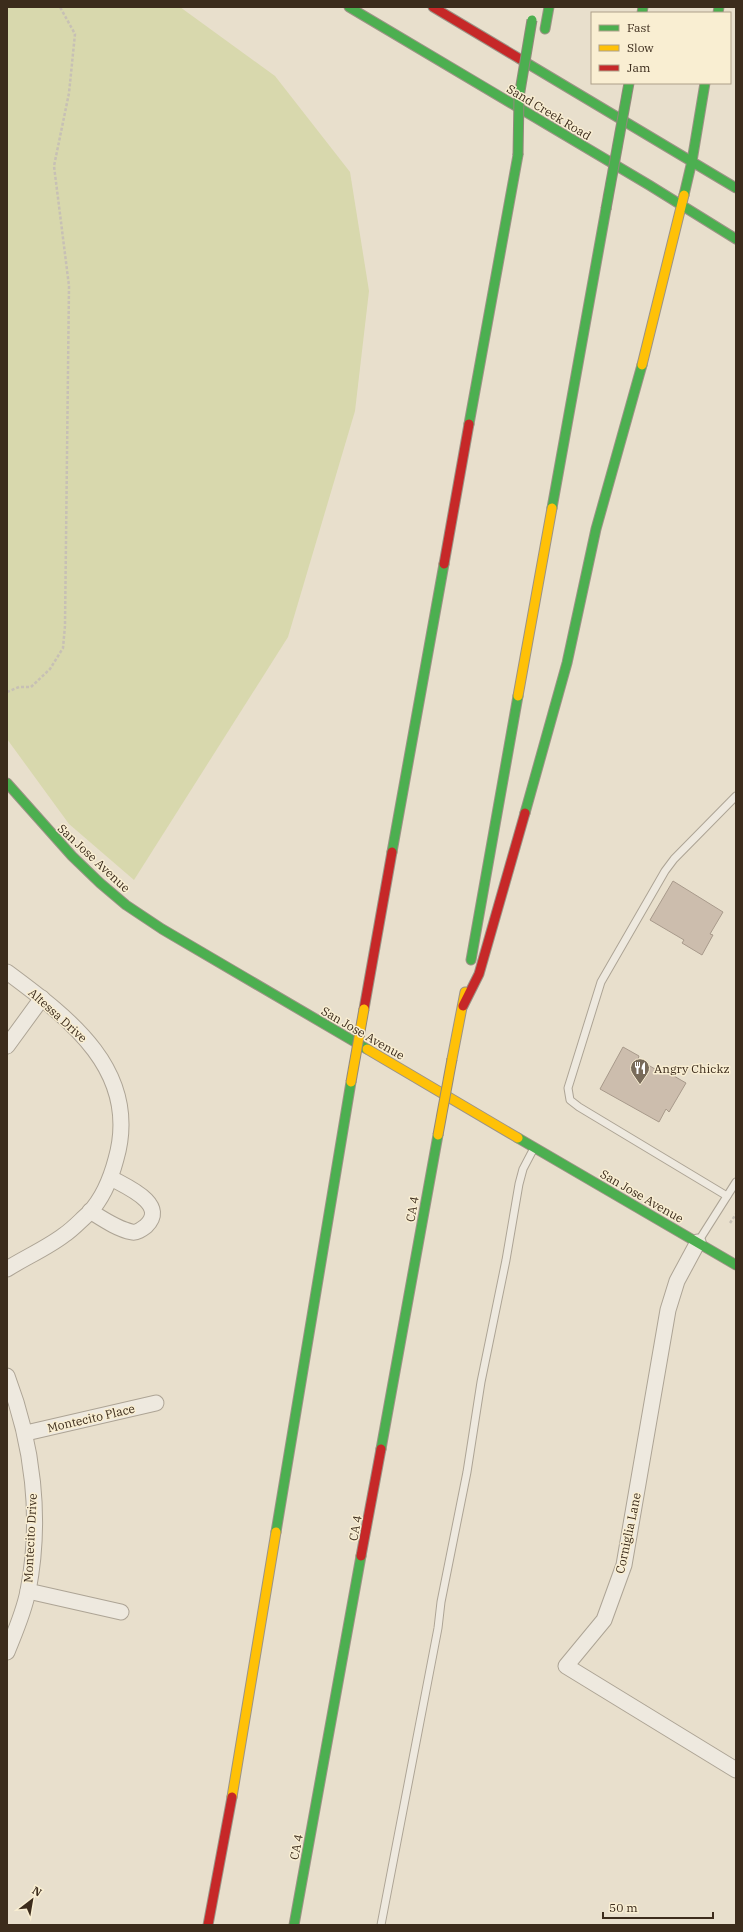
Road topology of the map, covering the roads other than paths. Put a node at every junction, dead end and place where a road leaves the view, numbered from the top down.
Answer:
1 (349, 7) edge
2 (433, 7) edge
3 (549, 7) edge
4 (532, 17) dead end
5 (544, 32) dead end
6 (539, 58) dead end
7 (534, 81) dead end
8 (629, 84) edge
9 (705, 84) edge
10 (529, 103) dead end
11 (518, 155) junction
12 (692, 161) junction
13 (736, 188) edge
14 (681, 204) junction
15 (736, 239) edge
16 (7, 783) edge
17 (736, 796) edge
18 (7, 972) edge
19 (42, 998) junction
20 (463, 1006) junction
21 (7, 1046) edge
22 (534, 1148) junction
23 (111, 1178) junction
24 (736, 1182) edge
25 (727, 1196) junction
26 (90, 1212) junction
27 (698, 1242) junction
28 (736, 1265) edge
29 (7, 1269) edge
30 (7, 1376) edge
31 (156, 1403) dead end
32 (26, 1433) junction
33 (28, 1591) junction
34 (121, 1612) dead end
35 (7, 1652) edge
36 (736, 1770) edge
37 (208, 1925) edge
38 (294, 1925) edge
39 (381, 1925) edge

1 - 14 main road, Sand Creek Road
2 - 12 main road
3 - 5 main road
4 - 11 main road, bridge
6 - 7 main road
8 - 20 main road, CA 4, bridge
9 - 12 main road
10 - 11 main road, bridge
11 - 37 main road, bridge
12 - 13 main road
12 - 14 main road
14 - 15 main road, Sand Creek Road
14 - 20 main road
16 - 22 main road, San Jose Avenue
17 - 25 lane
18 - 19 street, Altessa Drive
19 - 21 street
19 - 23 street, Altessa Drive
20 - 38 main road, CA 4 / CA 4, bridge
22 - 27 main road, San Jose Avenue
22 - 39 lane
23 - 26 street, Altessa Drive
23 - 26 street
24 - 25 lane
25 - 27 lane
26 - 29 street, Altessa Drive
27 - 28 main road, San Jose Avenue
27 - 36 street, Corniglia Lane
30 - 32 street, Montecito Drive
31 - 32 street, Montecito Place
32 - 33 street, Montecito Drive
33 - 34 street
33 - 35 street, Montecito Drive

